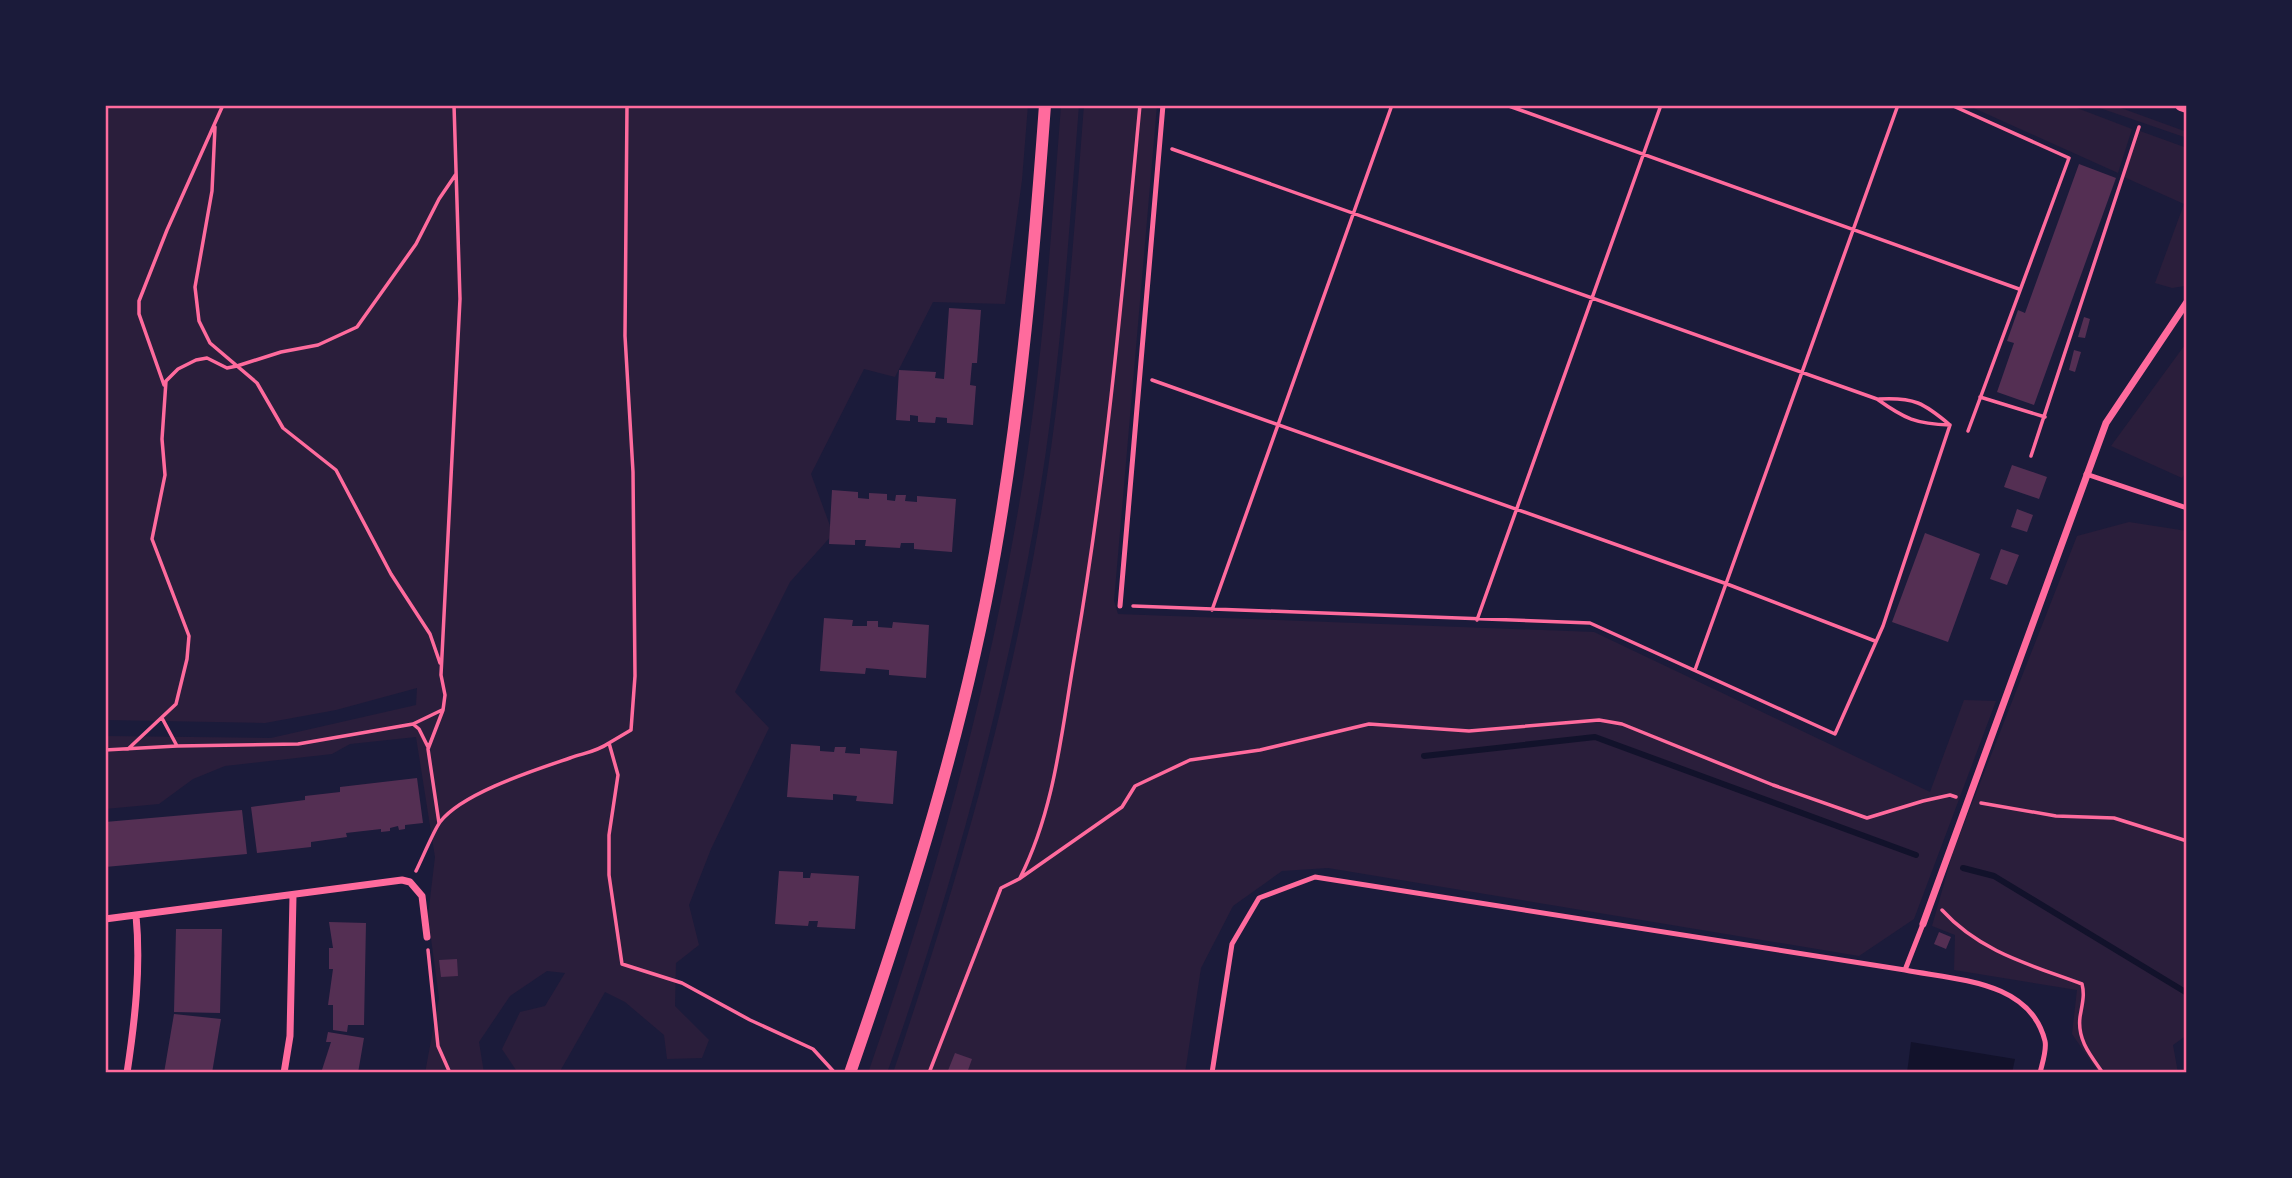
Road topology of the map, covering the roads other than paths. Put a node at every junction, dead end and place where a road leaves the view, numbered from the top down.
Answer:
1 (1045, 105) edge
2 (1163, 105) edge
3 (2181, 105) edge
4 (2187, 107) edge
5 (2187, 302) edge
6 (2086, 474) junction
7 (2187, 508) edge
8 (1120, 606) road end
9 (293, 896) junction
10 (136, 915) junction
11 (105, 919) edge
12 (1923, 924) joint
13 (427, 937) road end
14 (1905, 970) junction
15 (127, 1073) edge
16 (284, 1073) edge
17 (850, 1073) edge
18 (1212, 1073) edge
19 (2040, 1073) edge

1 - 17 street
2 - 8 lane
3 - 4 street
5 - 6 street
6 - 7 lane
6 - 12 street
9 - 10 street
9 - 13 street
9 - 16 street
10 - 11 street
10 - 15 street
12 - 14 lane
14 - 18 lane
14 - 19 lane

